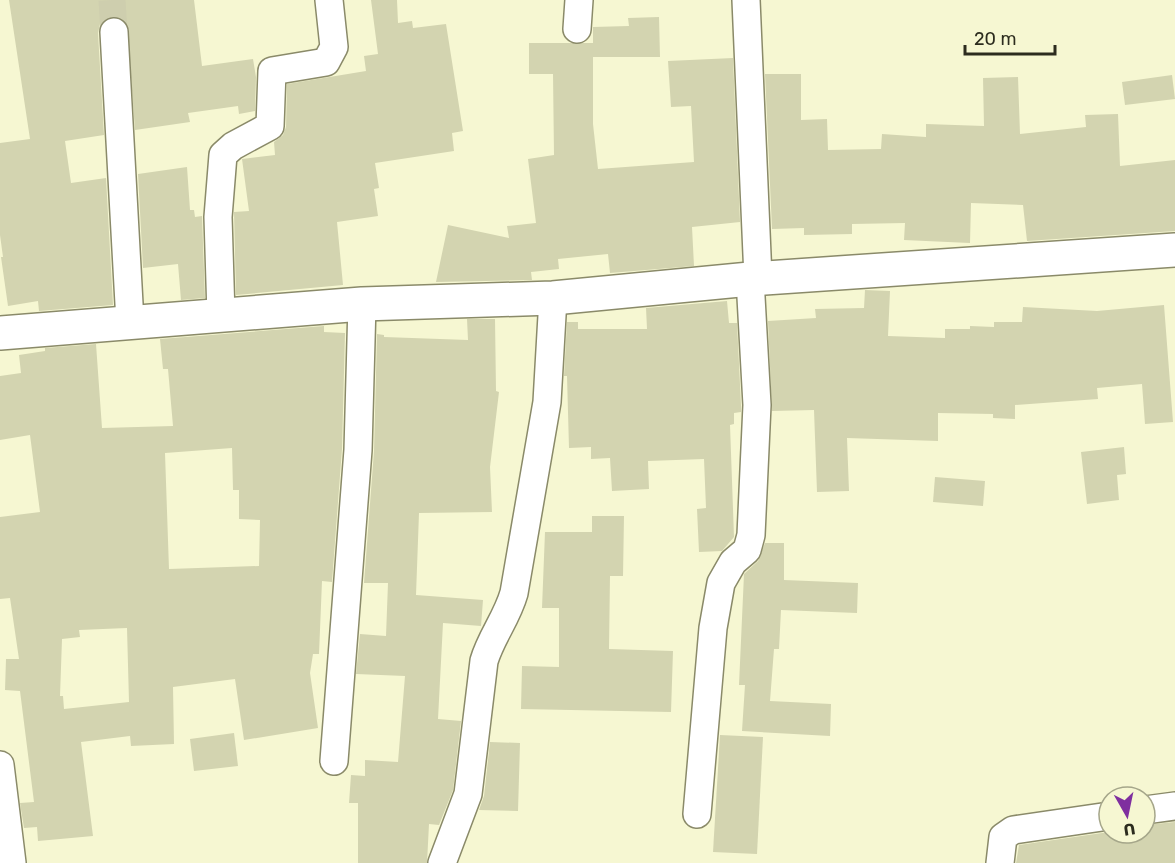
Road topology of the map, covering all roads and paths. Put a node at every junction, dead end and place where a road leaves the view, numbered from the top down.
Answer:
1 (329, 0) edge
2 (579, 0) edge
3 (746, 0) edge
4 (578, 29) dead end
5 (114, 32) tunnel mouth
6 (1175, 250) edge
7 (754, 278) junction
8 (554, 298) junction
9 (362, 304) junction
10 (221, 315) junction
11 (130, 322) junction
12 (0, 333) edge
13 (334, 761) dead end
14 (0, 765) edge
15 (1175, 806) edge
16 (1157, 808) edge
17 (697, 814) dead end
18 (1097, 818) edge
19 (12, 863) edge
20 (442, 863) edge
21 (1000, 863) edge

1 - 10 street
2 - 4 street
3 - 7 street
5 - 11 street
6 - 7 street
7 - 8 street
7 - 17 street
8 - 9 street
8 - 20 street
9 - 10 street
9 - 13 street
10 - 11 street
11 - 12 street
14 - 19 street
15 - 16 street
18 - 21 street

